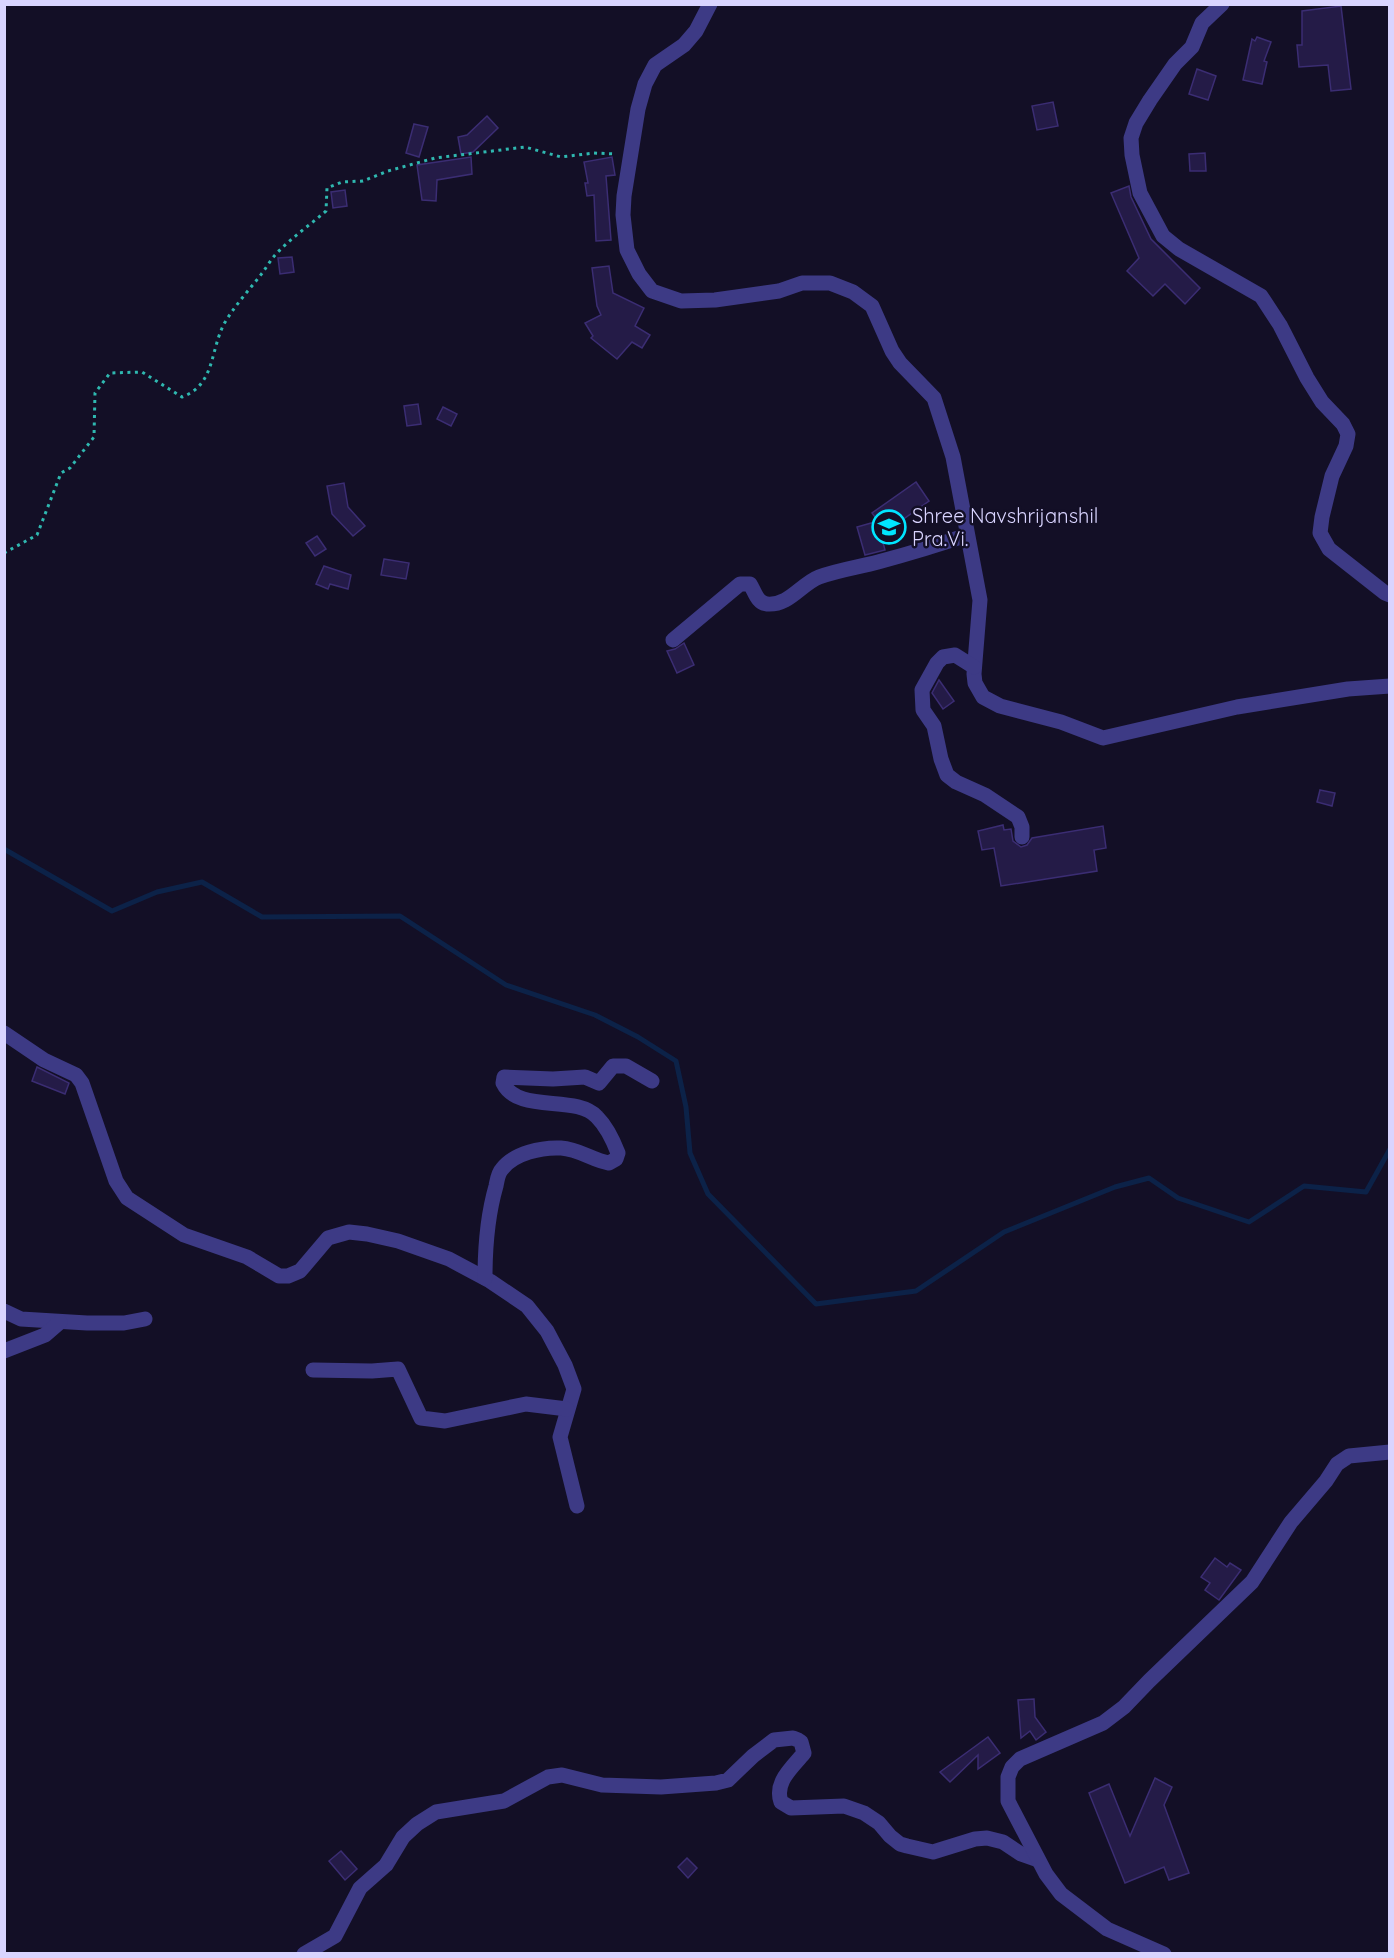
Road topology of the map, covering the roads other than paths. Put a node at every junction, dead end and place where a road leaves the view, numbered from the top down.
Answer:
1 (710, 4) edge
2 (1222, 4) edge
3 (967, 535) junction
4 (1389, 595) edge
5 (673, 640) dead end
6 (974, 667) junction
7 (1389, 686) edge
8 (1022, 837) dead end
9 (4, 1033) edge
10 (652, 1081) dead end
11 (484, 1278) junction
12 (4, 1311) edge
13 (145, 1319) dead end
14 (60, 1322) junction
15 (4, 1351) edge
16 (313, 1370) dead end
17 (567, 1409) junction
18 (1389, 1452) edge
19 (577, 1506) dead end
20 (1038, 1860) junction
21 (304, 1953) edge
22 (1164, 1953) edge

1 - 3 street
2 - 4 street
3 - 5 street
3 - 6 street
6 - 7 street
6 - 8 street
9 - 11 street
10 - 11 street
11 - 17 street
12 - 14 street
13 - 14 street
14 - 15 street
16 - 17 street
17 - 19 street
18 - 20 street
20 - 21 street
20 - 22 street

